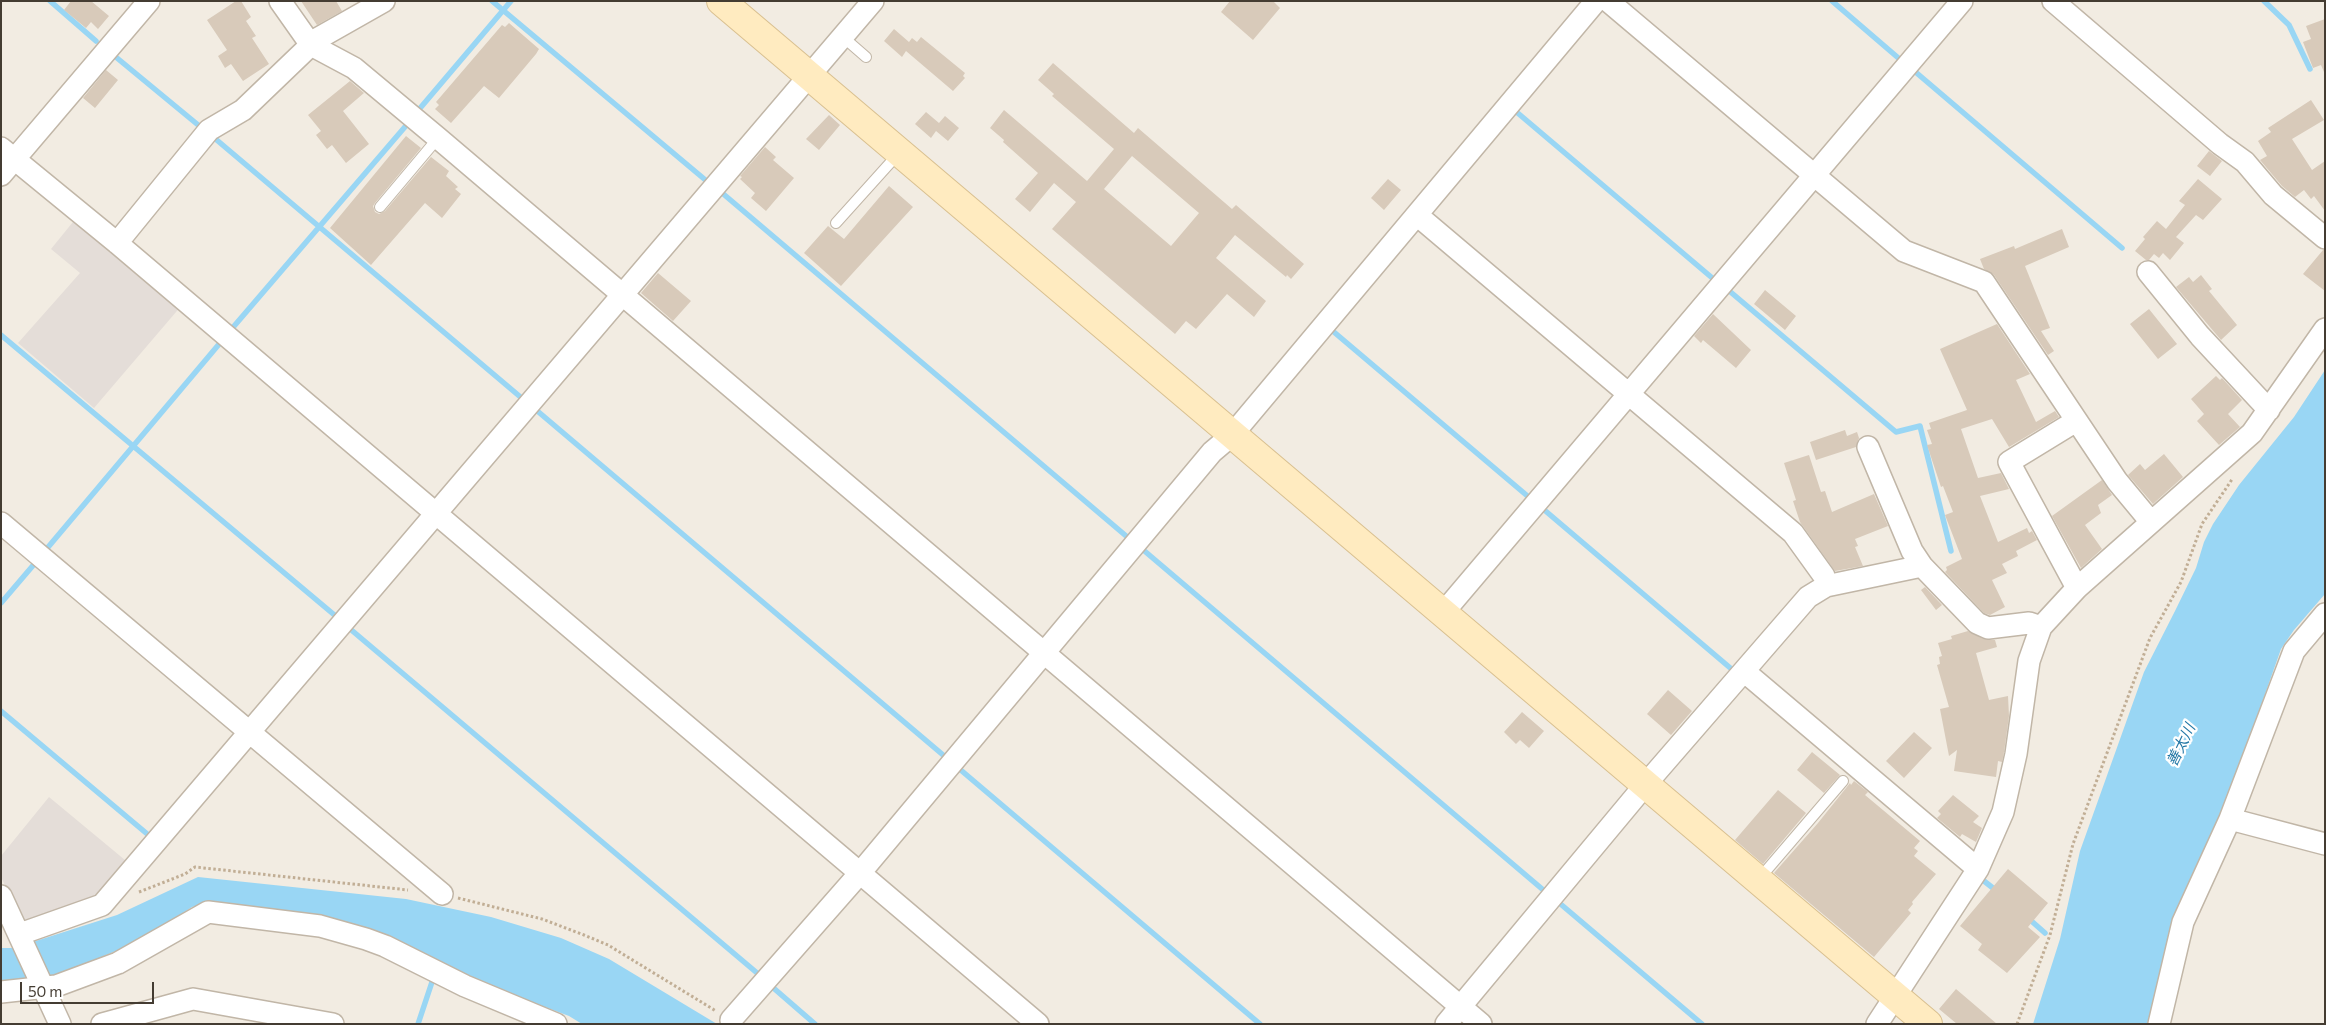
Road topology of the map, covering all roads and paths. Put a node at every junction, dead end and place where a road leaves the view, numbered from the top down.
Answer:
1 (280, 1) edge
2 (384, 1) edge
3 (721, 1) edge
4 (873, 1) edge
5 (1596, 1) edge
6 (1608, 1) edge
7 (1962, 1) edge
8 (2054, 1) edge
9 (141, 4) edge
10 (843, 37) junction
11 (311, 45) junction
12 (866, 57) dead end
13 (810, 76) junction
14 (438, 138) junction
15 (899, 153) junction
16 (8, 154) edge
17 (1, 175) edge
18 (1814, 175) junction
19 (380, 207) dead end
20 (1417, 215) junction
21 (836, 223) dead end
22 (2325, 238) edge
23 (118, 243) junction
24 (2148, 272) dead end
25 (620, 294) junction
26 (2325, 329) edge
27 (1628, 394) junction
28 (2269, 410) junction
29 (2076, 421) junction
30 (1232, 435) junction
31 (1868, 447) dead end
32 (2234, 476) dead end
33 (436, 514) junction
34 (2151, 522) junction
35 (1, 523) edge
36 (1922, 566) junction
37 (1826, 586) junction
38 (2077, 588) junction
39 (1443, 614) junction
40 (2325, 614) edge
41 (2041, 627) junction
42 (1045, 654) junction
43 (1745, 672) junction
44 (249, 733) junction
45 (1843, 781) dead end
46 (1645, 785) junction
47 (2230, 819) junction
48 (2325, 844) edge
49 (1978, 869) junction
50 (860, 873) junction
51 (1758, 880) junction
52 (136, 893) dead end
53 (442, 894) junction
54 (1, 896) edge
55 (21, 936) junction
56 (42, 986) junction
57 (1, 992) edge
58 (1895, 996) junction
59 (1461, 1007) junction
60 (731, 1020) joint
61 (60, 1024) edge
62 (102, 1024) edge
63 (333, 1024) edge
64 (556, 1024) edge
65 (1038, 1024) edge
66 (1446, 1024) edge
67 (1481, 1024) edge
68 (1877, 1024) edge
69 (1928, 1024) edge
70 (2017, 1024) edge
71 (2159, 1024) edge

1 - 11 street
2 - 11 street
3 - 13 street
4 - 10 street
5 - 20 street
6 - 18 street
7 - 18 street
8 - 22 street
9 - 16 street
10 - 12 lane
10 - 13 street
11 - 14 street
11 - 23 street
13 - 15 street
13 - 25 street
14 - 19 lane
14 - 25 street
15 - 21 lane
15 - 30 street
16 - 17 street
16 - 23 street
18 - 27 street
18 - 29 street
20 - 27 street
20 - 30 street
23 - 33 street
24 - 28 street
25 - 33 street
25 - 42 street
26 - 28 street
27 - 37 street
27 - 39 street
28 - 34 street
29 - 34 street
29 - 38 street
30 - 39 street
30 - 42 street
31 - 36 street
32 - 70 path
33 - 44 street
33 - 50 street
34 - 38 street
35 - 44 street
36 - 37 street
36 - 41 street
37 - 43 street
38 - 41 street
39 - 46 street
40 - 47 street
41 - 49 street
42 - 50 street
42 - 59 street
43 - 46 street
43 - 49 street
44 - 53 street
44 - 55 street
45 - 51 lane
46 - 51 street
46 - 59 street
47 - 48 street
47 - 71 street
49 - 58 street
50 - 60 street
50 - 65 street
51 - 58 street
52 - 53 path
53 - 60 path
54 - 55 street
55 - 56 street
56 - 57 street
56 - 61 street
56 - 64 street
58 - 68 street
58 - 69 street
59 - 66 street
59 - 67 street
62 - 63 street

